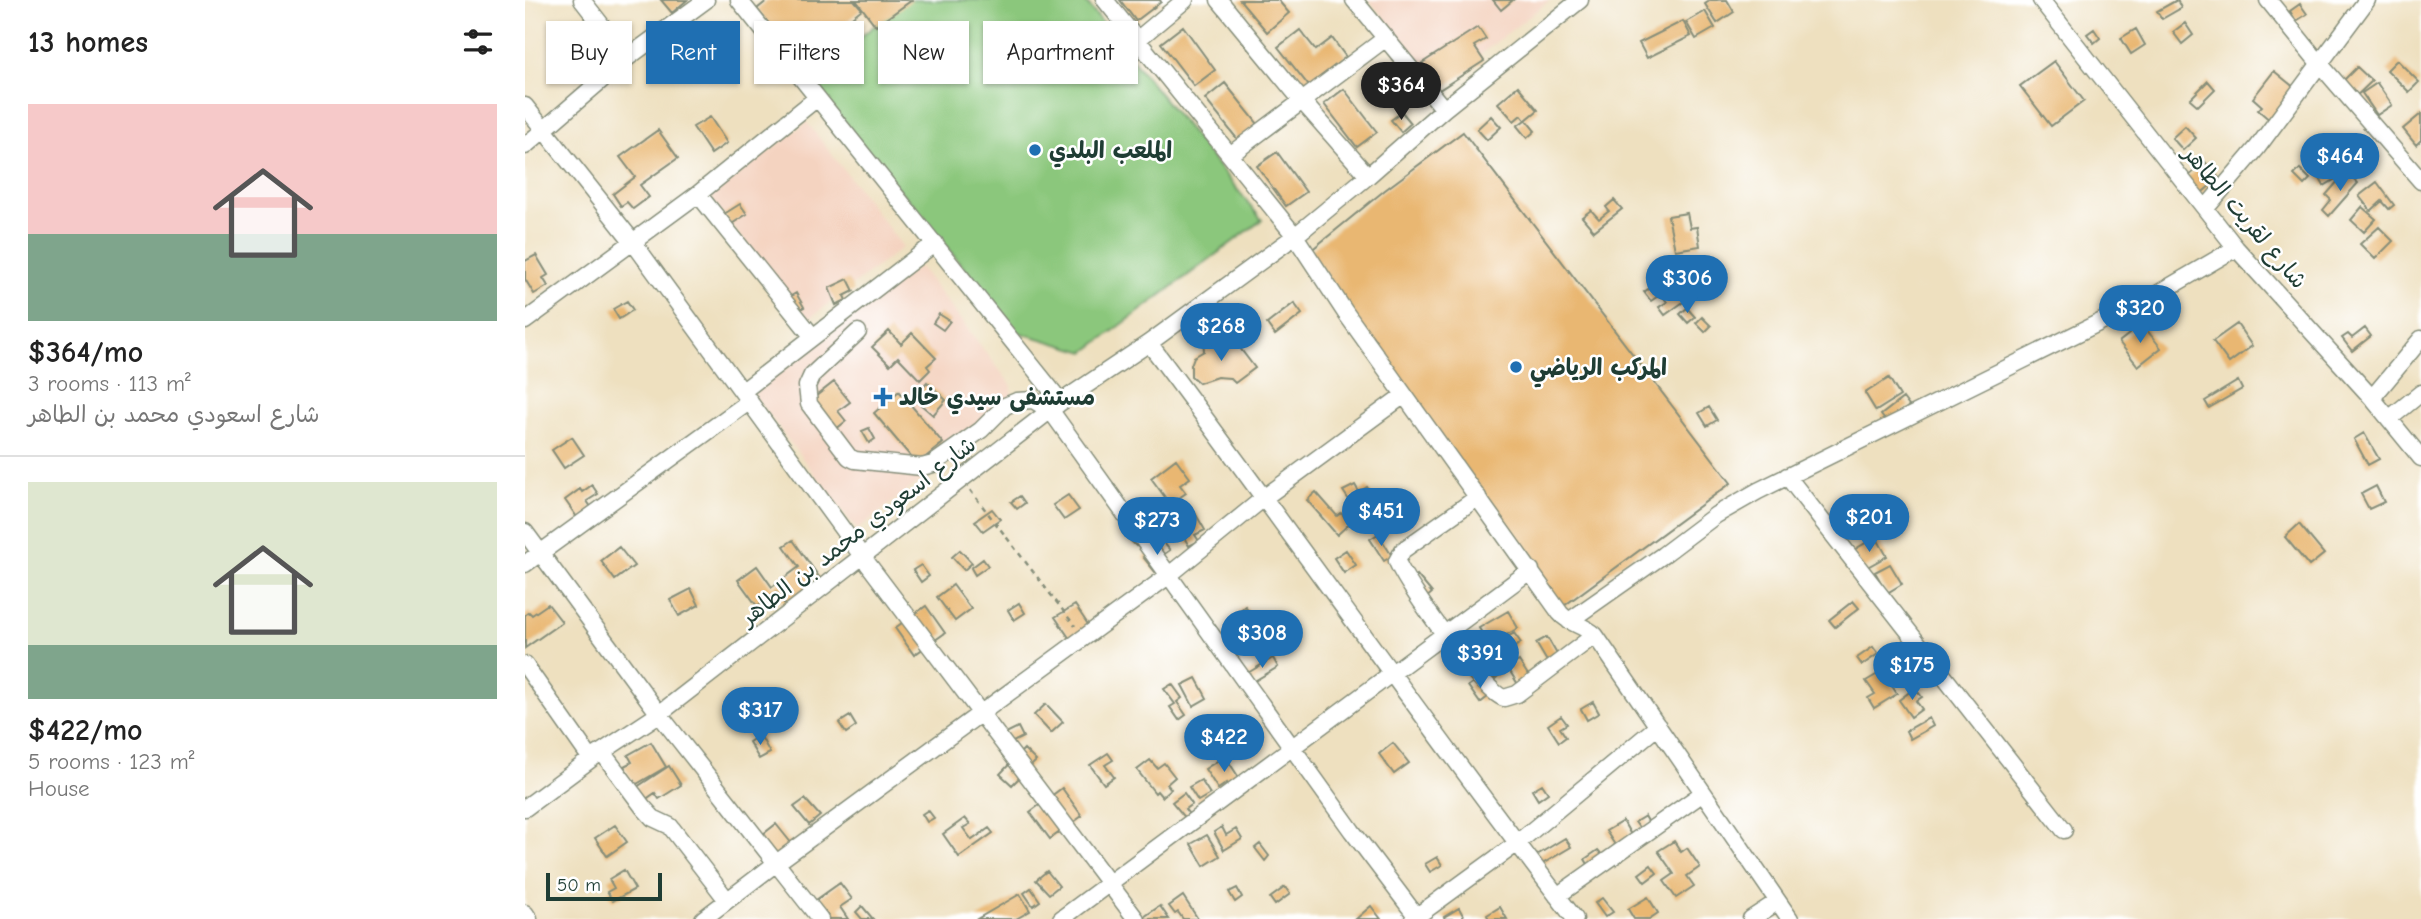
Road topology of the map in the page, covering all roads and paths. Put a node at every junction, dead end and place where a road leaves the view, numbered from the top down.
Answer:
1 (582, 0) edge
2 (706, 0) edge
3 (739, 0) edge
4 (1105, 0) edge
5 (1185, 0) edge
6 (1220, 0) edge
7 (1354, 0) edge
8 (1580, 0) edge
9 (2041, 0) edge
10 (2268, 0) edge
11 (2367, 0) edge
12 (598, 21) edge
13 (1122, 21) edge
14 (1385, 38) junction
15 (1138, 39) edge
16 (1138, 41) edge
17 (632, 54) edge
18 (2319, 63) junction
19 (597, 84) edge
20 (817, 98) junction
21 (1302, 101) junction
22 (525, 106) edge
23 (1444, 109) junction
24 (543, 131) junction
25 (525, 146) edge
26 (1230, 155) junction
27 (1368, 176) junction
28 (2421, 181) edge
29 (698, 194) junction
30 (2206, 208) junction
31 (1295, 236) junction
32 (633, 242) junction
33 (935, 243) junction
34 (2236, 248) junction
35 (525, 321) edge
36 (858, 332) dead end
37 (813, 337) junction
38 (2421, 339) edge
39 (1149, 343) junction
40 (2421, 393) edge
41 (747, 396) junction
42 (1405, 396) junction
43 (2372, 398) junction
44 (1056, 407) junction
45 (2389, 419) junction
46 (2421, 458) edge
47 (1787, 477) junction
48 (961, 480) junction
49 (1265, 497) junction
50 (1478, 497) junction
51 (525, 532) edge
52 (540, 554) junction
53 (862, 556) junction
54 (525, 564) edge
55 (1531, 570) junction
56 (1168, 576) junction
57 (1569, 621) junction
58 (1445, 635) junction
59 (1595, 635) junction
60 (1084, 638) junction
61 (525, 665) edge
62 (1391, 673) junction
63 (981, 713) junction
64 (659, 714) junction
65 (1658, 726) junction
66 (1293, 748) junction
67 (597, 756) junction
68 (1703, 793) junction
69 (525, 808) edge
70 (2064, 830) dead end
71 (1516, 844) junction
72 (775, 864) junction
73 (1110, 883) junction
74 (1557, 896) junction
75 (727, 900) junction
76 (1777, 902) junction
77 (525, 913) edge
78 (1415, 918) edge
79 (529, 919) edge
80 (703, 919) edge
81 (820, 919) edge
82 (1061, 919) edge
83 (1136, 919) edge
84 (1575, 919) edge
85 (1751, 919) edge
86 (1790, 919) edge

1 - 12 street
2 - 17 street
3 - 20 street
4 - 13 street
5 - 15 street
6 - 21 street
7 - 14 street
8 - 23 street, شارع اسعودي محمد بن الطاهر
9 - 30 street, شارع لقريت الطاهر
10 - 18 street
11 - 18 street
14 - 21 street
14 - 23 street
16 - 26 street
18 - 28 street
18 - 30 street
19 - 24 street
20 - 29 street
20 - 33 street
21 - 26 street
21 - 27 street
22 - 24 street
23 - 27 street, شارع اسعودي محمد بن الطاهر
24 - 25 street
24 - 32 street
26 - 31 street
27 - 31 street, شارع اسعودي محمد بن الطاهر
29 - 32 street
29 - 37 street
30 - 34 street, شارع لقريت الطاهر
31 - 39 street, شارع اسعودي محمد بن الطاهر
31 - 42 street
32 - 35 street
32 - 41 street
33 - 37 street
33 - 44 street
34 - 43 street, شارع لقريت الطاهر
34 - 47 street
36 - 44 street
37 - 41 street
38 - 43 street
39 - 44 street, شارع اسعودي محمد بن الطاهر
39 - 49 street
40 - 45 street
41 - 52 street
41 - 53 street
42 - 49 street
42 - 50 street
43 - 45 street, شارع لقريت الطاهر
44 - 48 street, شارع اسعودي محمد بن الطاهر
44 - 56 street
45 - 46 street, شارع لقريت الطاهر
47 - 57 street
47 - 70 street
48 - 53 street, شارع اسعودي محمد بن الطاهر
48 - 60 path
49 - 56 street
49 - 62 street
50 - 55 street
50 - 58 street
51 - 52 street
52 - 54 street
52 - 64 street
53 - 63 street
53 - 64 street, شارع اسعودي محمد بن الطاهر
55 - 57 street
55 - 58 street
56 - 60 street
56 - 66 street
57 - 59 street
58 - 59 street
58 - 62 street
59 - 65 street
60 - 63 street
61 - 67 street
62 - 66 street
62 - 71 street
63 - 72 street
63 - 73 street
64 - 67 street, شارع اسعودي محمد بن الطاهر
64 - 72 street
65 - 68 street
65 - 71 street
66 - 73 street
66 - 78 street
67 - 69 street, شارع اسعودي محمد بن الطاهر
67 - 75 street
68 - 74 street
68 - 76 street
71 - 74 street
71 - 78 street
72 - 75 street
72 - 81 street
73 - 82 street
73 - 83 street
74 - 84 street
75 - 80 street
76 - 85 street
76 - 86 street
77 - 79 street

